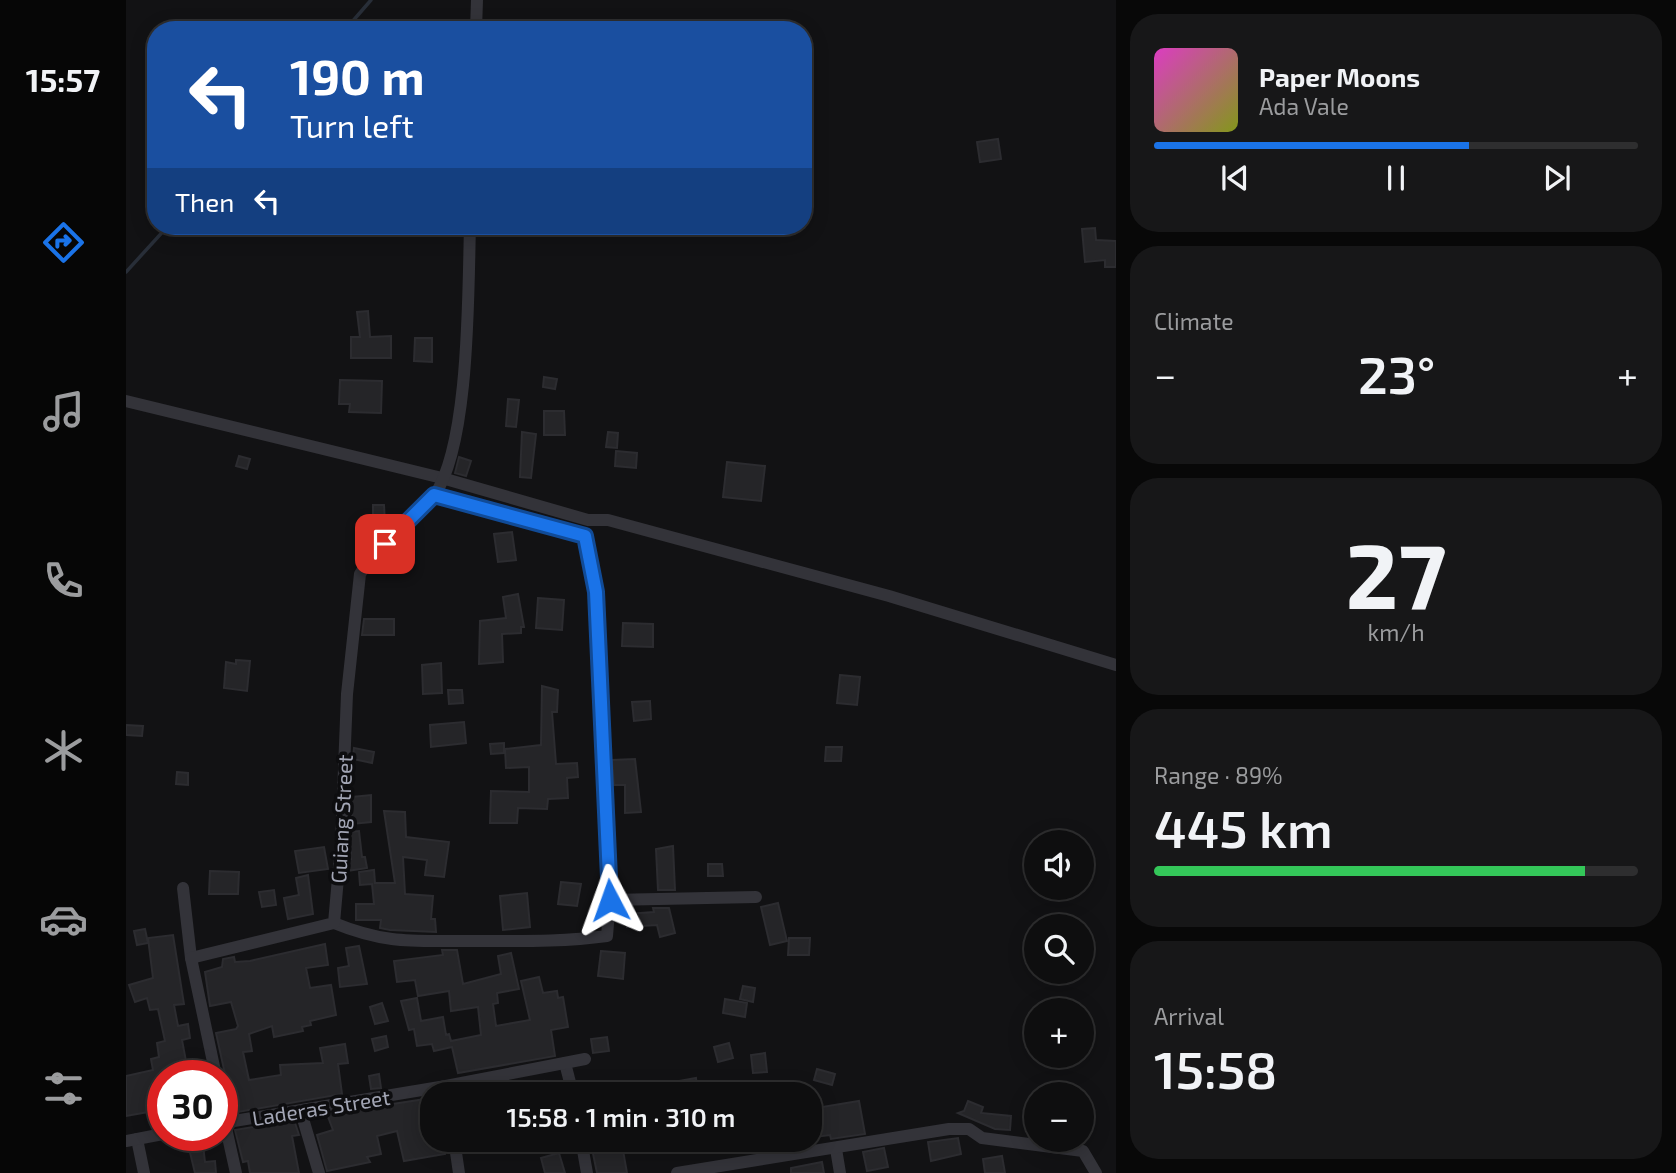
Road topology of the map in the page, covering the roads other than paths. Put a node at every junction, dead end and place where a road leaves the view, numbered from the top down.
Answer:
1 (477, 0) edge
2 (476, 21) edge
3 (470, 235) edge
4 (126, 401) edge
5 (442, 478) junction
6 (434, 495) junction
7 (589, 520) junction
8 (585, 536) junction
9 (1116, 665) edge
10 (183, 888) dead end
11 (756, 897) dead end
12 (610, 900) junction
13 (334, 923) junction
14 (191, 958) junction
15 (585, 1059) dead end
16 (213, 1060) edge
17 (565, 1063) junction
18 (482, 1082) edge
19 (570, 1082) edge
20 (420, 1094) edge
21 (301, 1112) junction
22 (238, 1118) edge
23 (132, 1140) edge
24 (836, 1149) junction
25 (231, 1151) edge
26 (456, 1152) edge
27 (583, 1152) edge
28 (724, 1168) edge
29 (144, 1173) edge
30 (236, 1173) edge
31 (318, 1173) edge
32 (460, 1173) edge
33 (587, 1173) edge
34 (677, 1173) edge
35 (840, 1173) edge
36 (1096, 1173) edge

1 - 2 street
3 - 5 street, Guiang Street
4 - 5 street
5 - 6 street, Guiang Street
5 - 7 street
6 - 8 street
6 - 13 street, Guiang Street
7 - 8 street
7 - 9 street
8 - 12 street
10 - 14 street
11 - 12 street
12 - 13 street
13 - 14 street
14 - 16 street
15 - 17 street, Laderas Street
17 - 18 street, Laderas Street
17 - 19 street
20 - 21 street, Laderas Street
21 - 22 street, Laderas Street
21 - 31 street
23 - 29 street
24 - 28 street
24 - 35 street
24 - 36 street
25 - 30 street
26 - 32 street
27 - 33 street
28 - 34 street

